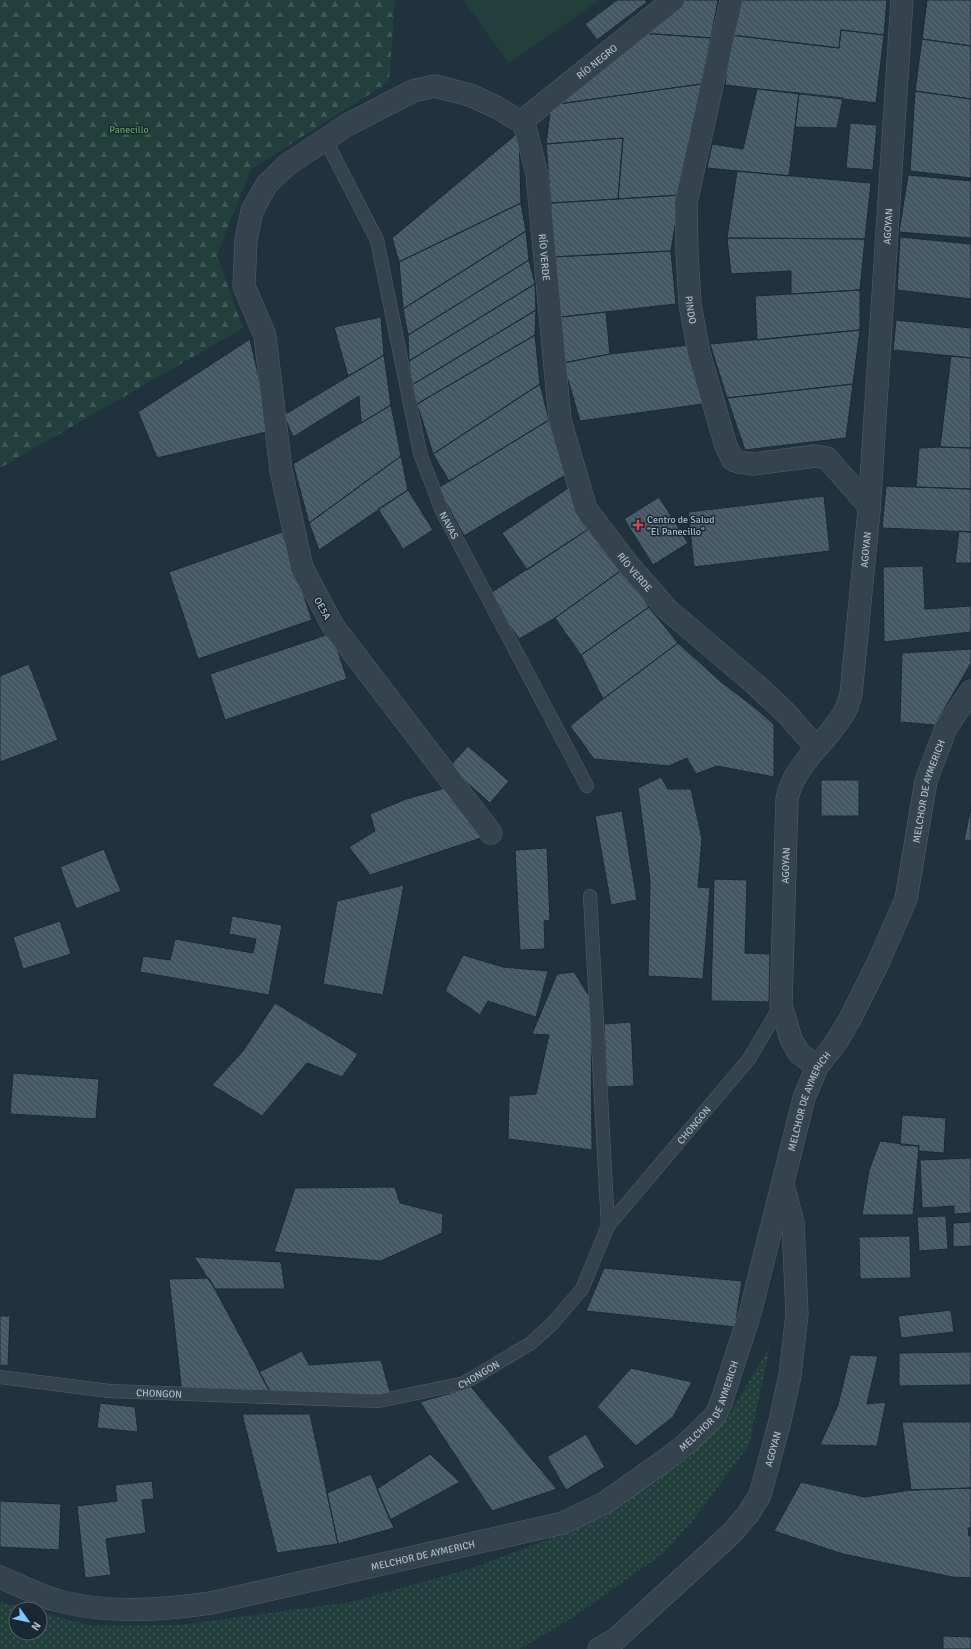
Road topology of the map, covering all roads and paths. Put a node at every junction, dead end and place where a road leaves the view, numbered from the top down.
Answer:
1 (673, 0) edge
2 (731, 0) edge
3 (902, 0) edge
4 (521, 122) junction
5 (325, 139) junction
6 (869, 506) junction
7 (971, 691) edge
8 (818, 746) junction
9 (587, 786) dead end
10 (491, 833) dead end
11 (590, 896) dead end
12 (781, 1006) junction
13 (817, 1067) junction
14 (783, 1181) junction
15 (608, 1226) junction
16 (0, 1377) edge
17 (0, 1577) edge
18 (599, 1649) edge

1 - 4 street, RÍO NEGRO
2 - 6 street, PINDO
3 - 6 street, AGOYAN
4 - 5 street
4 - 8 street, RÍO VERDE
5 - 9 lane, NAVAS
5 - 10 street, OE5A
6 - 8 street, AGOYAN
7 - 13 street, MELCHOR DE AYMERICH
8 - 12 street, AGOYAN
11 - 15 lane
12 - 13 street, AGOYAN
12 - 15 lane, CHONGON
13 - 14 street, MELCHOR DE AYMERICH
14 - 17 street, MELCHOR DE AYMERICH
14 - 18 street, AGOYAN
15 - 16 lane, CHONGON

